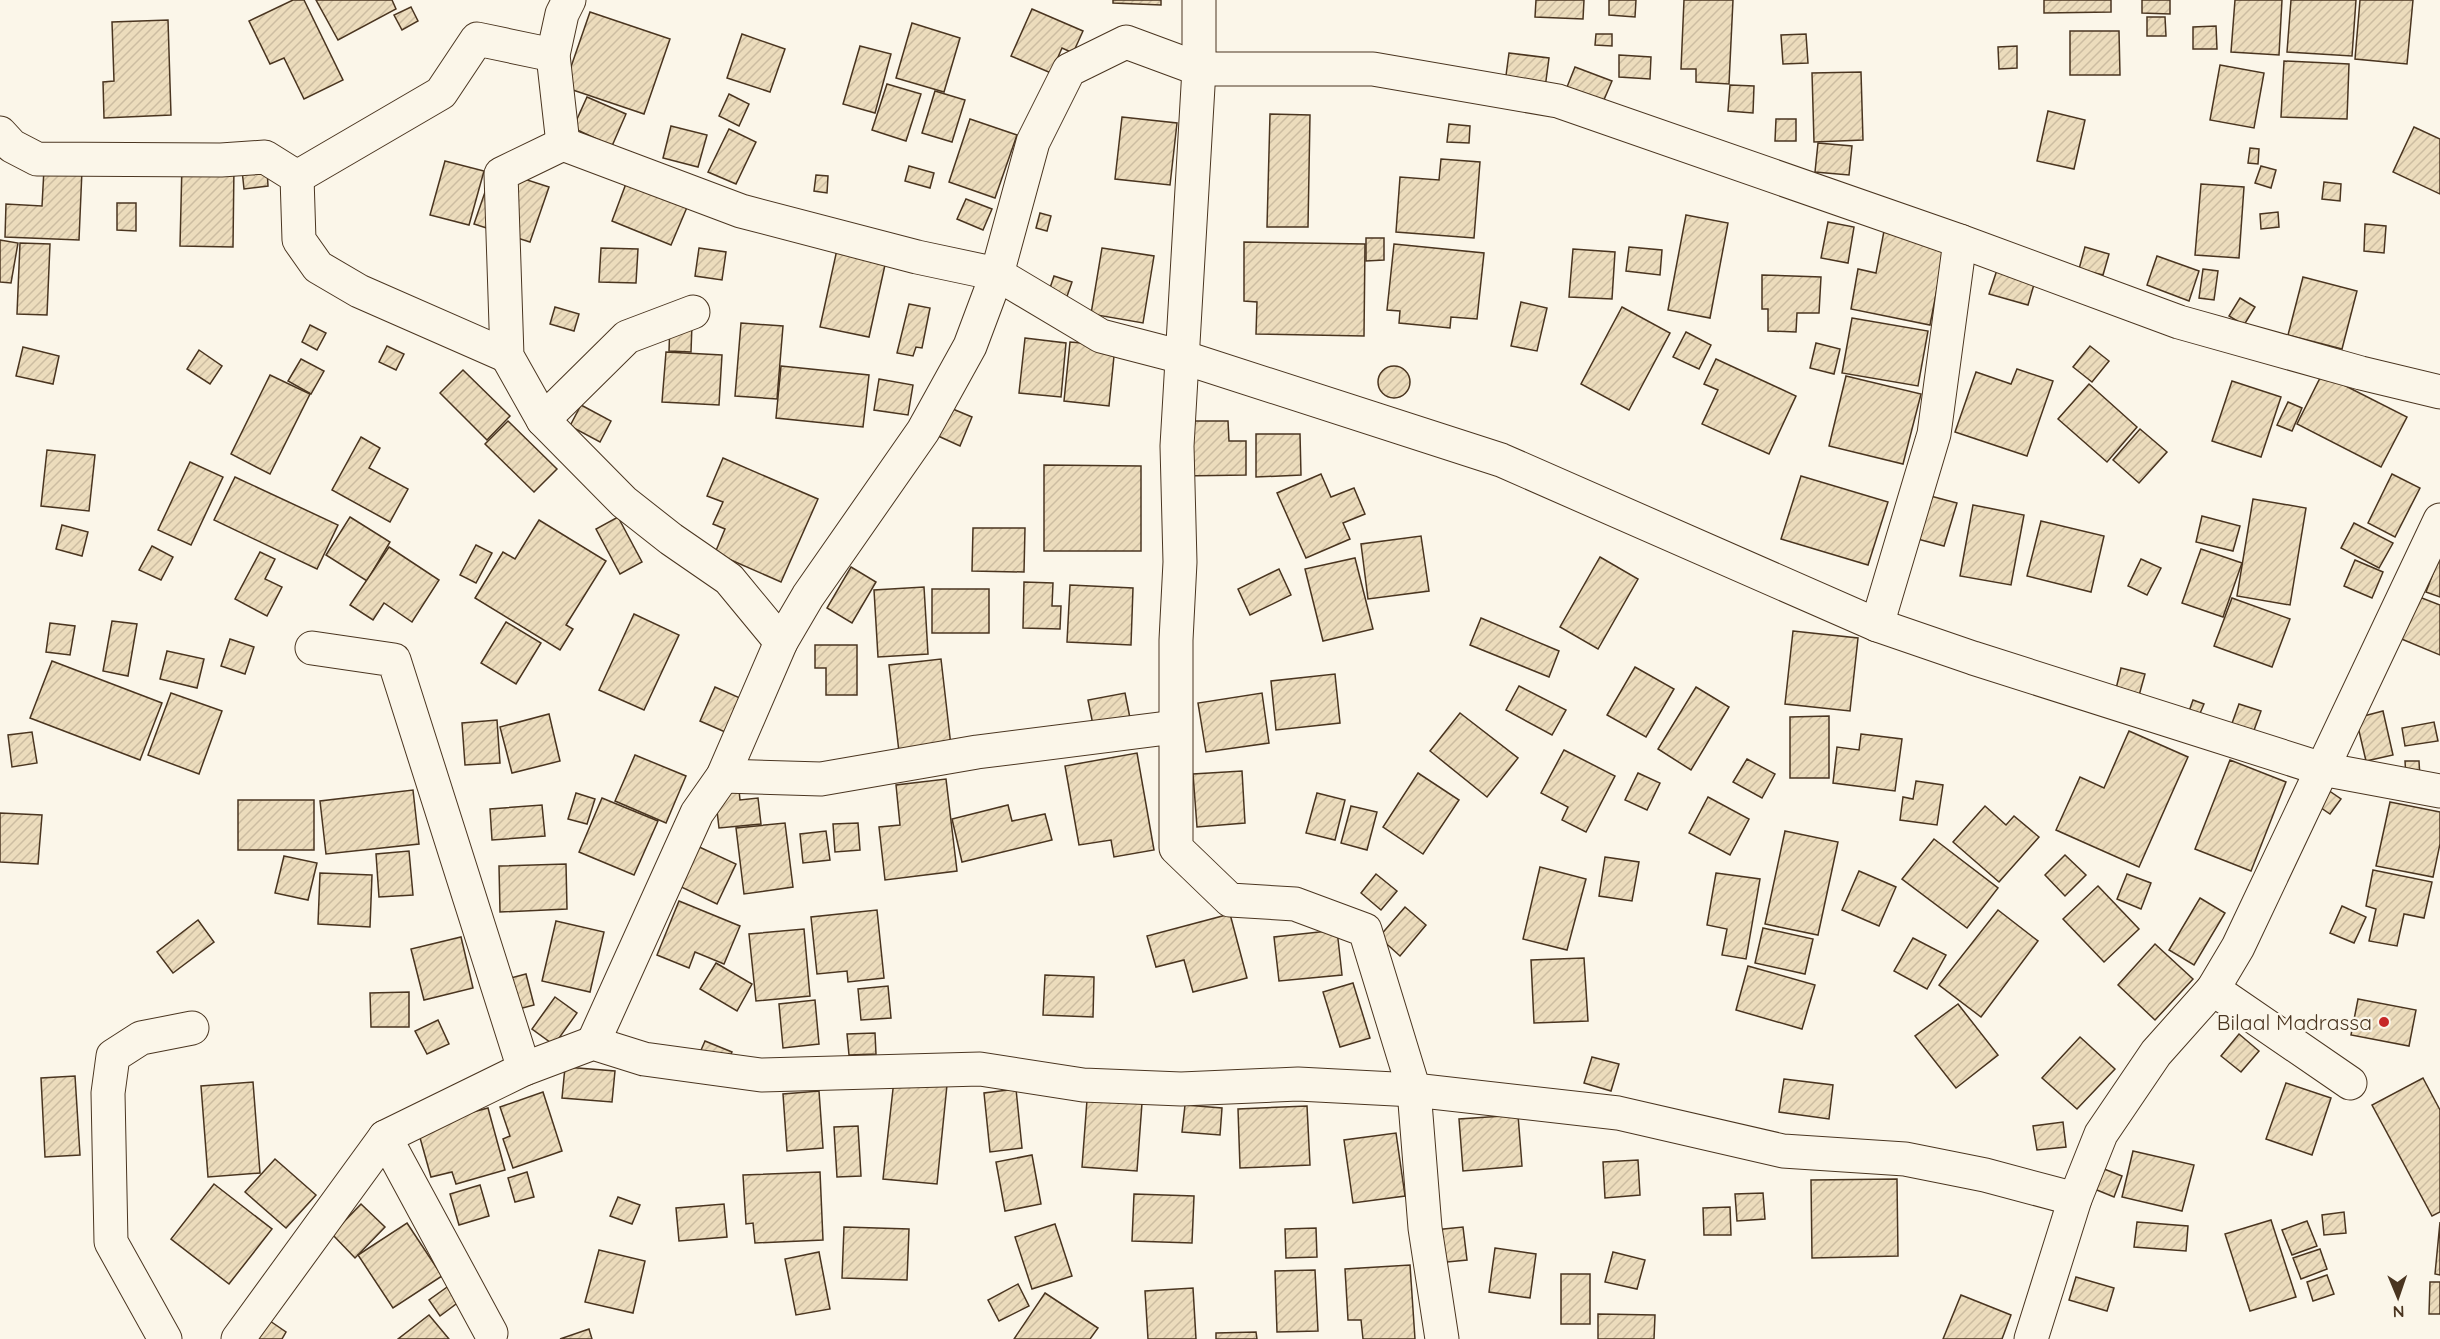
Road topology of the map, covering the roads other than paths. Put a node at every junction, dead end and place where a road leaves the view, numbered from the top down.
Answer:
1 (569, 0) edge
2 (1199, 0) edge
3 (553, 55) junction
4 (1199, 69) junction
5 (0, 133) edge
6 (563, 144) junction
7 (297, 177) junction
8 (1960, 241) junction
9 (997, 274) junction
10 (693, 312) dead end
11 (507, 356) junction
12 (1182, 357) junction
13 (2440, 392) edge
14 (543, 420) junction
15 (2440, 520) edge
16 (1877, 625) junction
17 (781, 642) junction
18 (312, 648) dead end
19 (1175, 727) junction
20 (2322, 769) junction
21 (723, 776) junction
22 (2440, 791) edge
23 (2213, 989) junction
24 (192, 1028) dead end
25 (593, 1043) junction
26 (524, 1070) junction
27 (2350, 1083) dead end
28 (1414, 1090) junction
29 (385, 1137) junction
30 (2074, 1199) junction
31 (491, 1333) dead end
32 (165, 1339) edge
33 (238, 1339) edge
34 (1442, 1339) edge
35 (2031, 1339) edge

1 - 3 street
2 - 4 street
3 - 6 street
3 - 7 street
4 - 8 street
4 - 9 street
4 - 12 street
5 - 7 street
6 - 9 street
6 - 11 street
7 - 11 street
8 - 13 street
8 - 16 street
9 - 12 street
9 - 17 street
10 - 14 street
11 - 14 street
12 - 16 street
12 - 19 street
14 - 17 street
15 - 20 street
16 - 20 street
17 - 21 street
18 - 26 street
19 - 21 street
19 - 28 street
20 - 22 street
20 - 23 street
21 - 25 street
23 - 27 street
23 - 30 street
24 - 32 street
25 - 26 street
25 - 28 street
26 - 29 street
28 - 30 street
28 - 34 street
29 - 31 street
29 - 33 street
30 - 35 street

